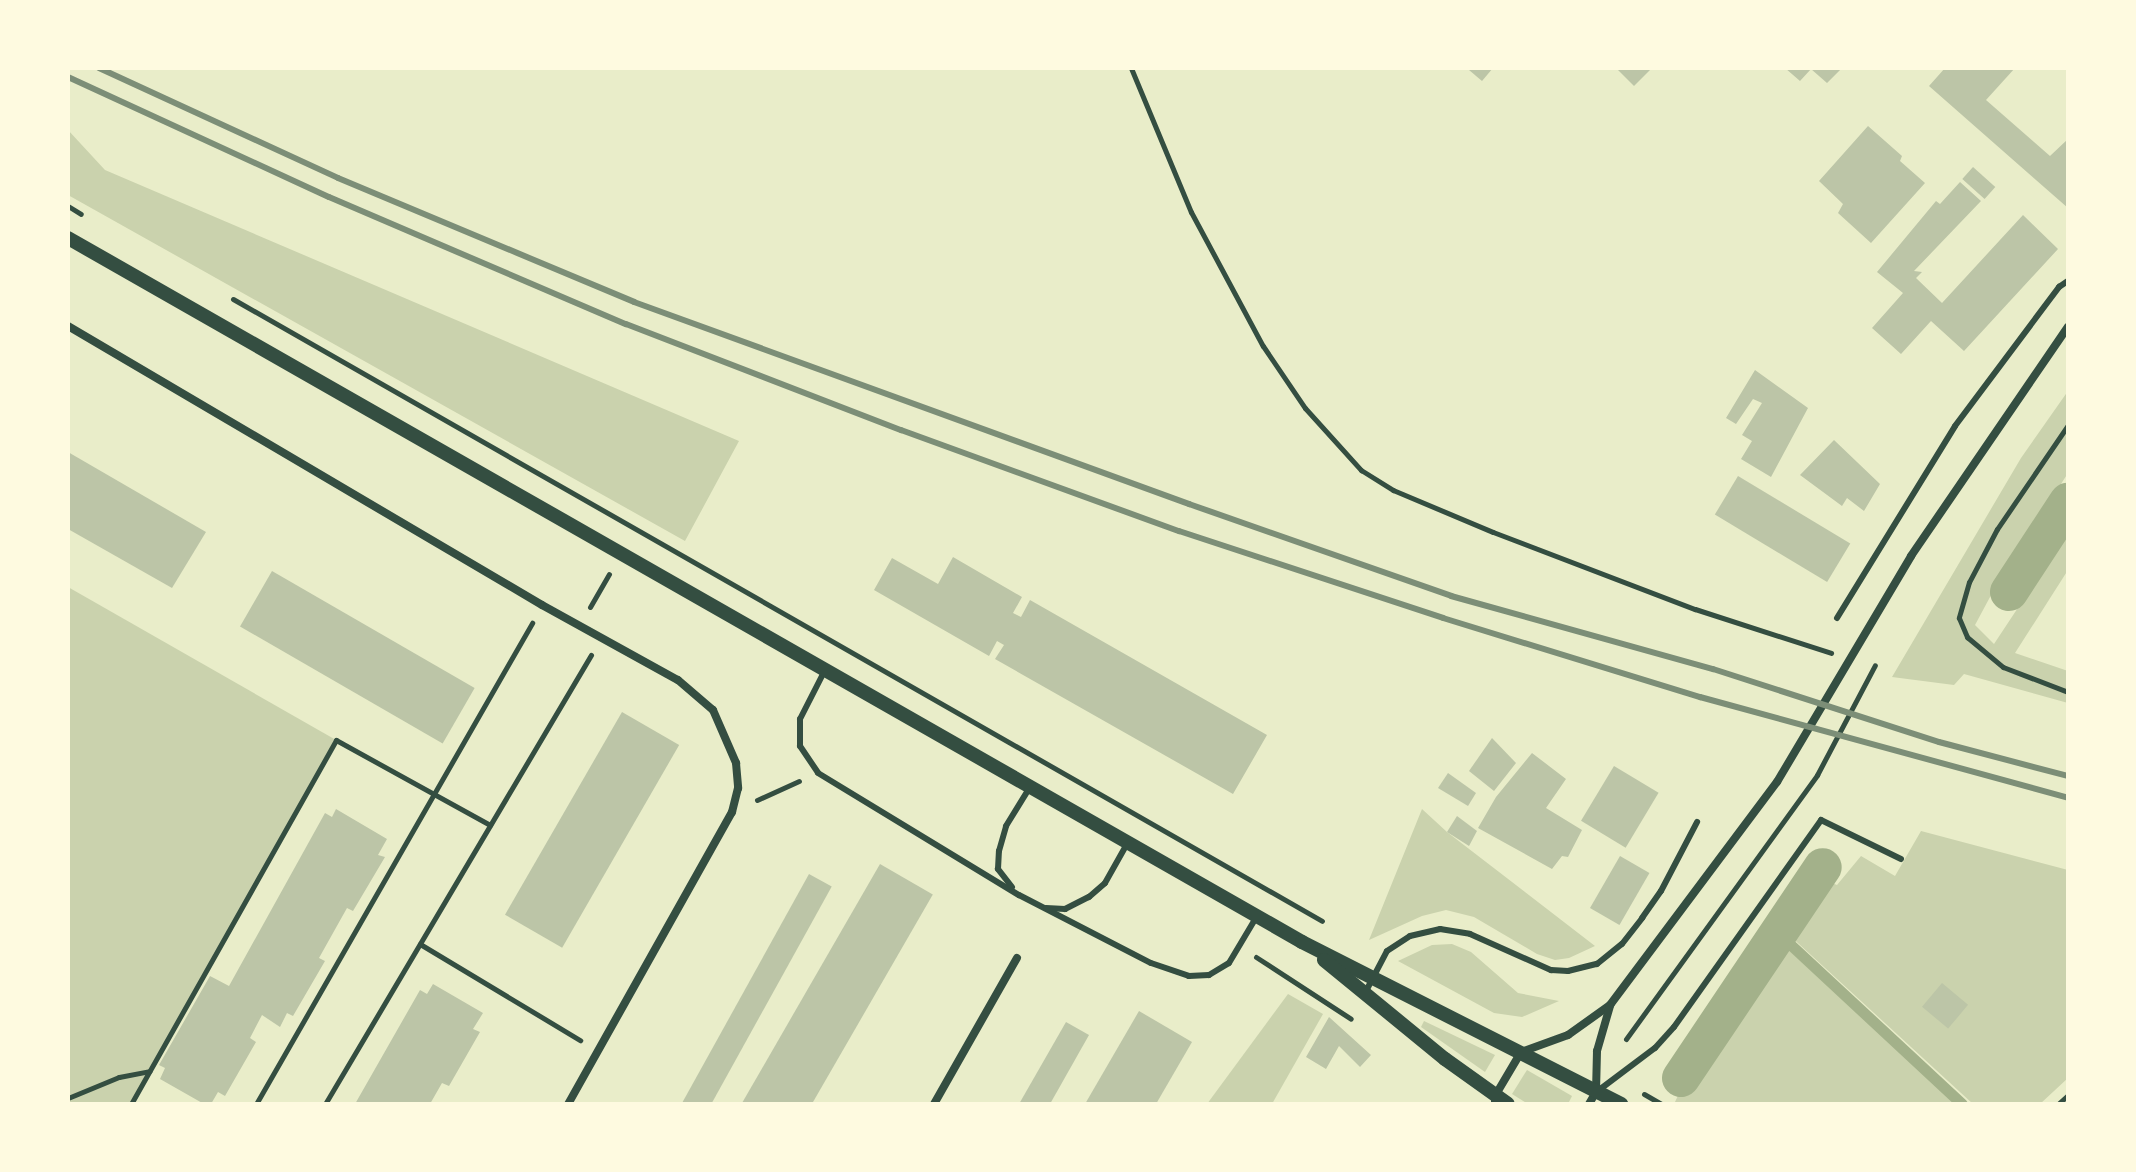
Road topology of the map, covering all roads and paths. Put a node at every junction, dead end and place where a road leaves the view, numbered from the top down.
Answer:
1 (1131, 68) edge
2 (68, 206) edge
3 (96, 222) dead end
4 (68, 238) edge
5 (2068, 281) edge
6 (220, 292) dead end
7 (68, 326) edge
8 (2068, 327) edge
9 (2068, 425) edge
10 (620, 553) junction
11 (542, 605) junction
12 (1837, 618) dead end
13 (580, 626) junction
14 (602, 637) junction
15 (1848, 658) junction
16 (1876, 665) dead end
17 (825, 670) junction
18 (2068, 692) edge
19 (818, 773) junction
20 (1030, 787) junction
21 (433, 794) junction
22 (732, 812) junction
23 (1697, 822) dead end
24 (490, 825) junction
25 (1127, 844) junction
26 (1901, 859) dead end
27 (1019, 895) junction
28 (1043, 908) junction
29 (1257, 915) junction
30 (1327, 923) dead end
31 (1302, 942) junction
32 (420, 944) junction
33 (1239, 947) junction
34 (1017, 958) dead end
35 (1372, 978) junction
36 (1306, 987) dead end
37 (1365, 993) junction
38 (1610, 1005) junction
39 (1637, 1022) dead end
40 (598, 1051) junction
41 (1521, 1052) junction
42 (150, 1070) junction
43 (2068, 1095) edge
44 (68, 1098) edge
45 (1592, 1098) edge
46 (1499, 1101) edge
47 (131, 1104) edge
48 (256, 1104) edge
49 (325, 1104) edge
50 (568, 1104) edge
51 (934, 1104) edge
52 (1621, 1104) edge
53 (2058, 1104) edge

1 - 15 path
2 - 3 path
4 - 10 street
5 - 12 lane
6 - 30 path
7 - 11 street
8 - 15 street
9 - 18 path
10 - 13 path
10 - 17 street
11 - 13 street
11 - 21 path
13 - 14 street
14 - 22 street
14 - 24 path
15 - 38 street
16 - 39 path
17 - 19 lane
17 - 20 street
19 - 22 path
19 - 27 lane
20 - 25 street
20 - 27 lane
21 - 24 path
21 - 42 path
21 - 48 path
22 - 40 street
23 - 35 lane
24 - 32 path
25 - 28 lane
25 - 29 street
26 - 45 lane
27 - 28 lane
28 - 33 lane
29 - 31 street
29 - 33 lane
31 - 35 street
31 - 37 street
32 - 40 path
32 - 49 path
33 - 36 path
34 - 51 street
35 - 37 lane
35 - 41 street
37 - 46 street
38 - 41 street
38 - 45 street
40 - 50 street
41 - 45 street
41 - 46 street
42 - 44 path
42 - 47 path
43 - 53 path
45 - 52 street

